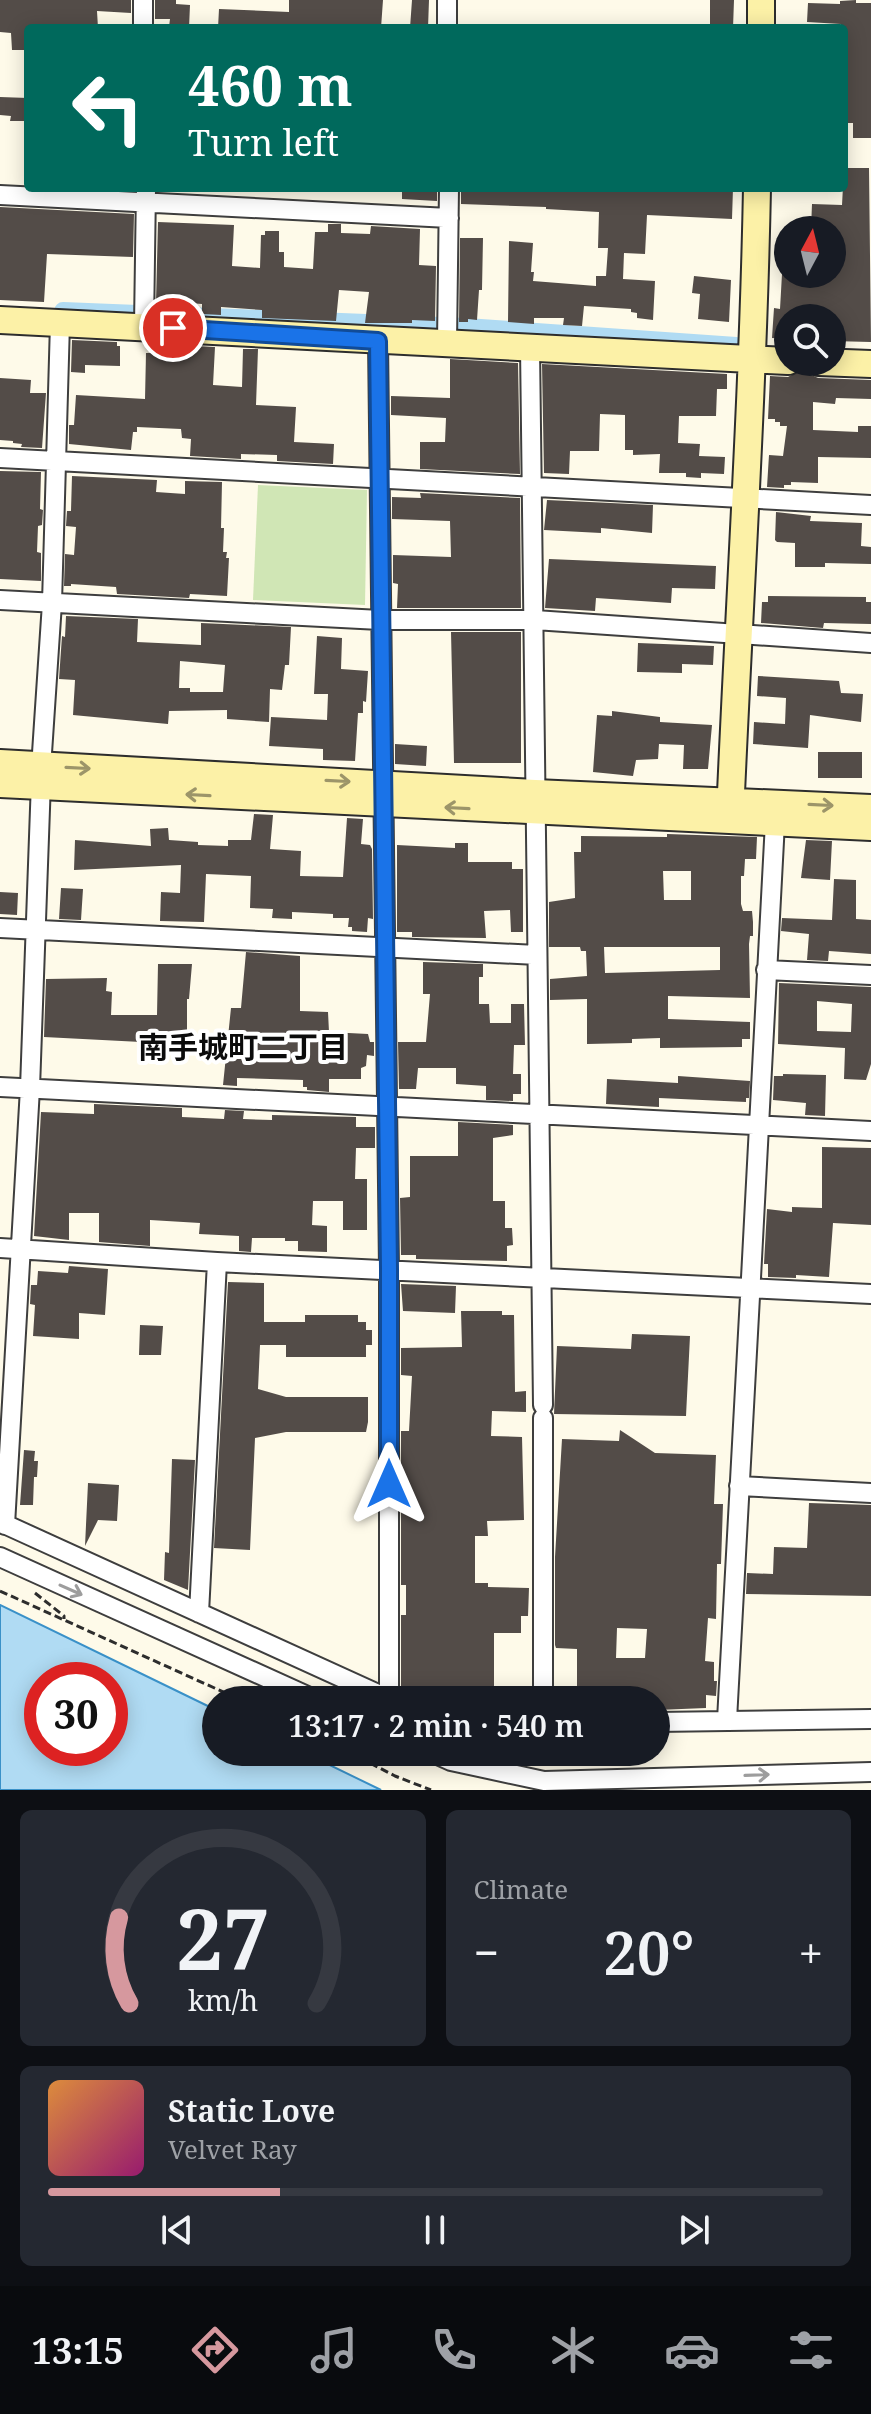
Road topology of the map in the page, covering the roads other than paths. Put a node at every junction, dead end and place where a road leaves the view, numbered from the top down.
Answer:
1 (143, 0) edge
2 (447, 0) edge
3 (761, 0) edge
4 (143, 24) edge
5 (447, 24) edge
6 (761, 24) edge
7 (449, 192) edge
8 (757, 192) edge
9 (0, 195) edge
10 (146, 196) edge
11 (449, 218) junction
12 (0, 320) edge
13 (60, 323) junction
14 (144, 326) junction
15 (378, 341) junction
16 (447, 343) junction
17 (530, 347) junction
18 (754, 359) junction
19 (774, 360) edge
20 (846, 363) edge
21 (871, 364) edge
22 (0, 458) edge
23 (56, 462) junction
24 (380, 477) junction
25 (533, 486) junction
26 (746, 498) junction
27 (871, 505) edge
28 (0, 600) edge
29 (52, 603) junction
30 (380, 620) junction
31 (535, 620) junction
32 (737, 635) junction
33 (871, 643) edge
34 (0, 763) edge
35 (41, 776) junction
36 (0, 784) edge
37 (382, 793) junction
38 (536, 803) junction
39 (871, 808) edge
40 (730, 810) junction
41 (775, 822) junction
42 (871, 827) edge
43 (0, 928) edge
44 (35, 930) junction
45 (386, 947) junction
46 (537, 955) junction
47 (766, 970) junction
48 (871, 975) edge
49 (0, 1087) edge
50 (30, 1088) junction
51 (386, 1106) junction
52 (541, 1114) junction
53 (760, 1125) junction
54 (871, 1131) edge
55 (0, 1248) edge
56 (21, 1249) junction
57 (217, 1262) junction
58 (389, 1269) junction
59 (541, 1276) junction
60 (752, 1288) junction
61 (871, 1294) edge
62 (739, 1486) junction
63 (871, 1493) edge
64 (2, 1524) edge
65 (0, 1557) edge
66 (199, 1613) junction
67 (285, 1686) edge
68 (359, 1686) edge
69 (390, 1686) edge
70 (543, 1686) edge
71 (871, 1719) edge
72 (727, 1720) junction
73 (670, 1722) edge
74 (474, 1766) edge
75 (871, 1772) edge

1 - 4 street
2 - 5 street
3 - 6 street
7 - 11 street
8 - 18 street
9 - 10 street
10 - 11 street
10 - 14 street
11 - 16 street
12 - 13 street
13 - 14 street
13 - 23 street
14 - 15 street
15 - 16 street
15 - 24 street
16 - 17 street
17 - 18 street
17 - 25 street
18 - 19 street
18 - 26 street
20 - 21 street
22 - 23 street
23 - 24 street
23 - 29 street
24 - 25 street
24 - 30 street
25 - 26 street
25 - 31 street
26 - 27 street
26 - 32 street
28 - 29 street
29 - 30 street
29 - 35 street
30 - 31 street
30 - 37 street
31 - 32 street
31 - 38 street
32 - 33 street
32 - 40 street
34 - 35 street
35 - 36 street
35 - 37 street
35 - 44 street
37 - 38 street
37 - 45 street
38 - 40 street
38 - 46 street
40 -> 39 street
40 - 41 street
41 - 42 street
41 - 47 street
43 - 44 street
44 - 45 street
44 - 50 street
45 - 46 street
45 - 51 street
46 - 52 street
47 - 48 street
47 - 53 street
49 - 50 street
50 - 51 street
50 - 56 street
51 - 52 street
51 - 58 street
52 - 53 street
52 - 59 street
53 - 54 street
53 - 60 street
55 - 56 street
56 - 57 street
56 - 64 street
57 - 58 street
57 - 66 street
58 - 59 street
58 - 69 street
59 - 60 street
59 - 70 street
60 - 61 street
60 - 62 street
62 - 63 street
62 - 72 street
64 - 66 street
65 -> 67 street
66 - 68 street
71 - 72 street
72 - 73 street
74 -> 75 street

